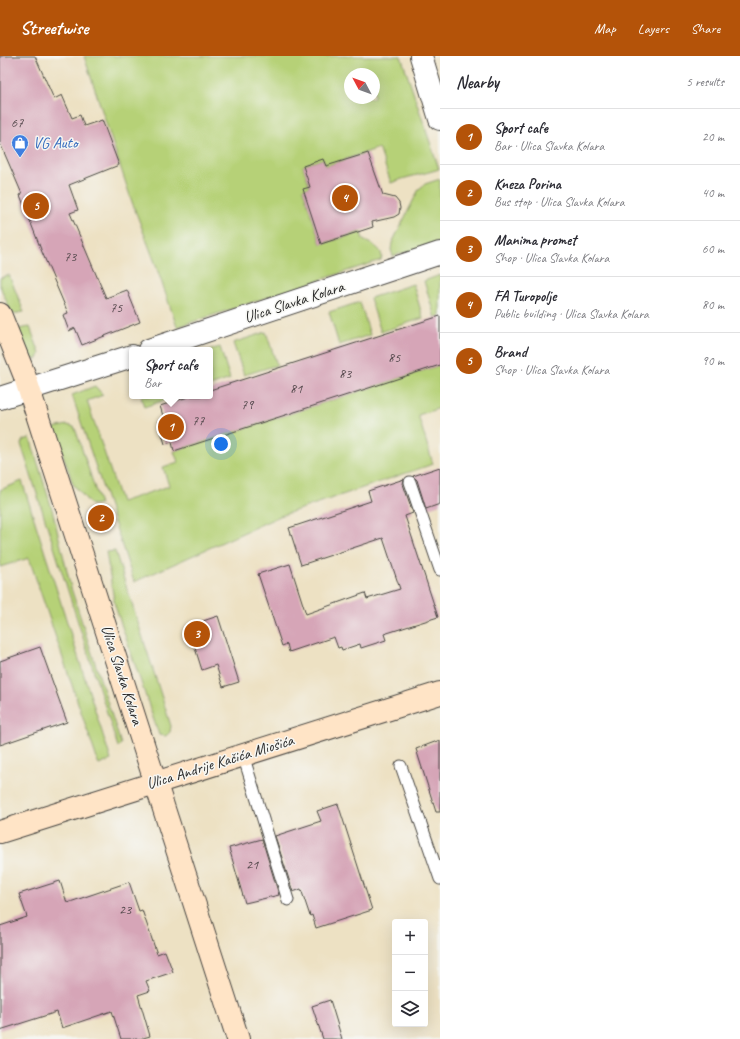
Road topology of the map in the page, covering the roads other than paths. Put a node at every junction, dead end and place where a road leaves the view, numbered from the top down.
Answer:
1 (421, 56) edge
2 (440, 119) edge
3 (440, 253) edge
4 (0, 314) edge
5 (158, 347) edge
6 (129, 357) edge
7 (29, 389) junction
8 (0, 398) edge
9 (410, 482) dead end
10 (440, 570) edge
11 (440, 694) edge
12 (243, 755) junction
13 (401, 766) dead end
14 (156, 782) junction
15 (0, 832) edge
16 (440, 879) edge
17 (288, 900) dead end
18 (238, 1039) edge

1 - 2 street
3 - 5 street, Ulica Slavka Kolara
4 - 7 main road, Ulica Slavka Kolara
6 - 7 street
7 - 8 street
7 - 14 main road, Ulica Slavka Kolara
9 - 10 lane
11 - 12 main road, Ulica Andrije Kačića Miošića
12 - 14 main road, Ulica Andrije Kačića Miošića
12 - 17 lane
13 - 16 lane
14 - 15 main road, Ulica Andrije Kačića Miošića
14 - 18 main road, Ulica Slavka Kolara

